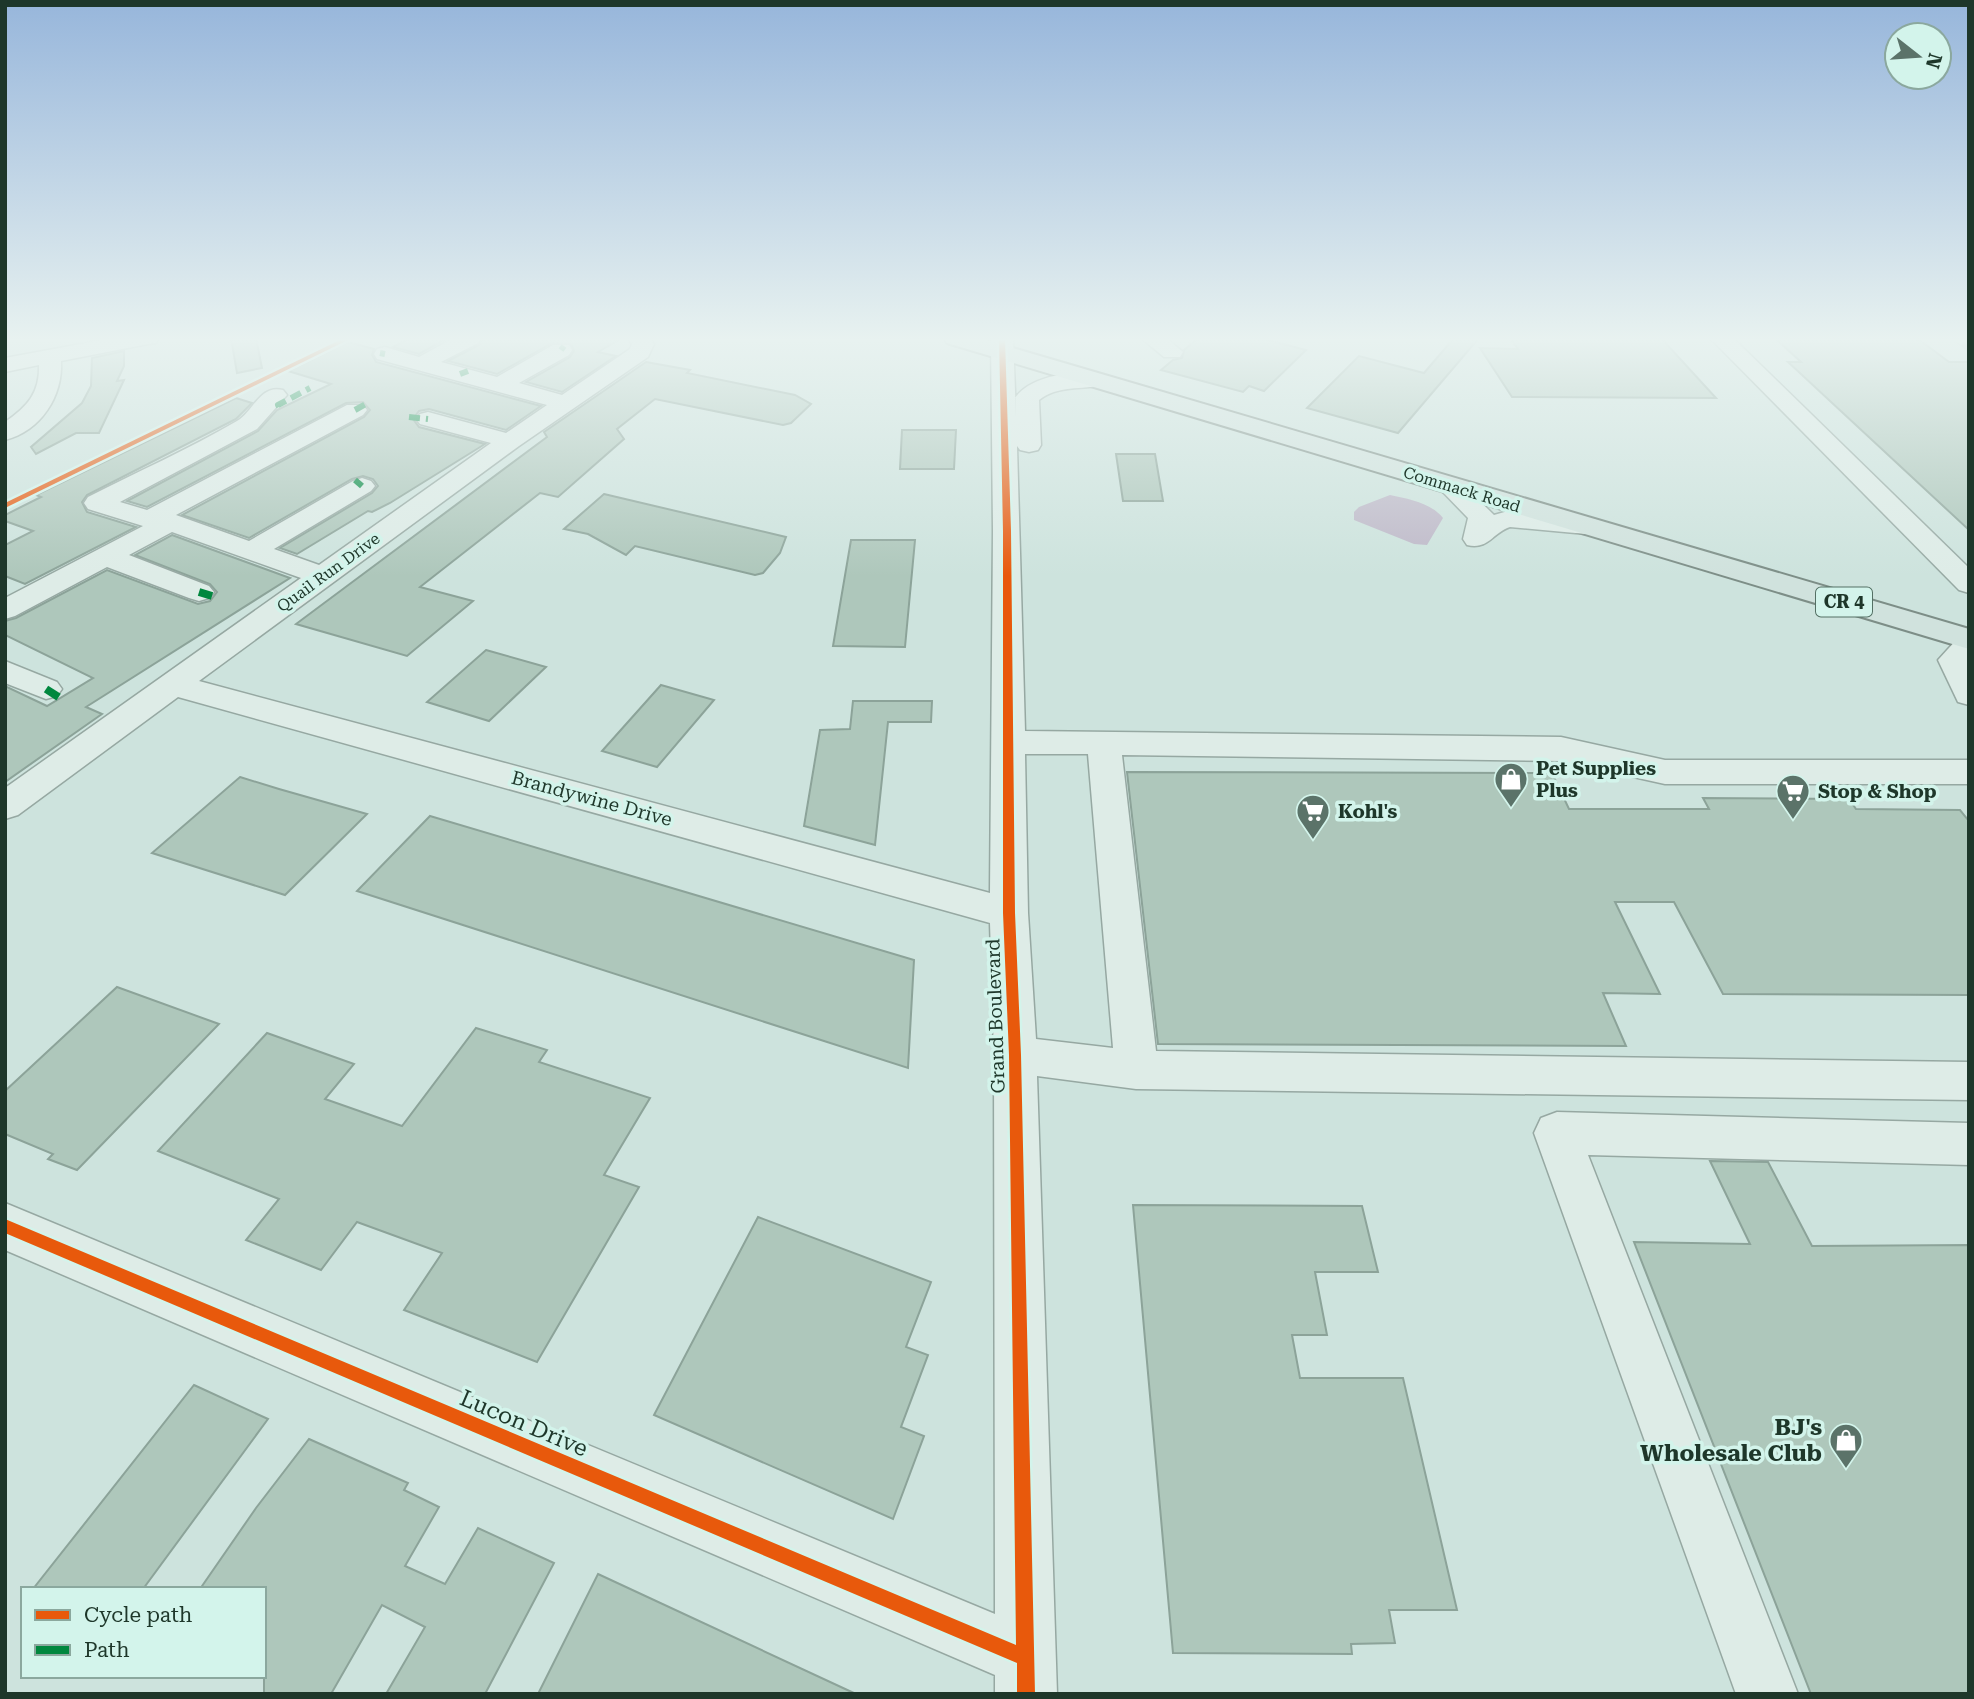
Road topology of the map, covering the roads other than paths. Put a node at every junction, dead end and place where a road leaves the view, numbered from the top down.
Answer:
1 (30, 417) edge
2 (256, 417) edge
3 (342, 417) edge
4 (544, 417) edge
5 (1004, 417) edge
6 (1028, 417) edge
7 (1220, 417) edge
8 (1801, 417) edge
9 (428, 419) dead end
10 (5, 433) edge
11 (510, 441) junction
12 (1031, 472) dead end
13 (1448, 485) junction
14 (362, 486) dead end
15 (1031, 503) dead end
16 (159, 520) junction
17 (1586, 526) junction
18 (1007, 531) junction
19 (250, 552) junction
20 (105, 556) junction
21 (322, 576) junction
22 (1969, 584) edge
23 (199, 592) dead end
24 (5, 610) edge
25 (1969, 639) edge
26 (1969, 646) edge
27 (5, 671) edge
28 (174, 684) junction
29 (46, 690) dead end
30 (1969, 695) edge
31 (1008, 742) junction
32 (1104, 743) junction
33 (1969, 772) edge
34 (5, 806) edge
35 (1009, 913) junction
36 (1015, 1055) junction
37 (1136, 1070) junction
38 (1969, 1081) edge
39 (1969, 1144) edge
40 (5, 1226) edge
41 (1026, 1676) edge
42 (1767, 1694) edge

1 - 10 street
2 - 16 street
3 - 16 street
4 - 11 street, Quail Run Drive
5 - 18 street, Grand Boulevard
6 - 12 street
7 - 13 main road, Commack Road / CR 4
8 - 22 street
9 - 11 street
11 - 21 street, Quail Run Drive
13 - 17 main road, Commack Road / CR 4
13 - 17 street
14 - 19 street
15 - 18 street
16 - 19 street
16 - 20 street
17 - 25 main road, Commack Road / CR 4
18 - 31 street, Grand Boulevard
19 - 21 street
20 - 23 street
20 - 24 street
21 - 28 street, Quail Run Drive
26 - 30 street
27 - 29 street
28 - 34 street, Quail Run Drive
28 - 35 street, Brandywine Drive
31 - 32 street
31 - 35 street, Grand Boulevard
32 - 33 street
32 - 37 street
35 - 36 street, Grand Boulevard
36 - 37 street
36 - 41 street, Grand Boulevard
37 - 38 street
39 - 42 street
40 - 41 street, Lucon Drive

